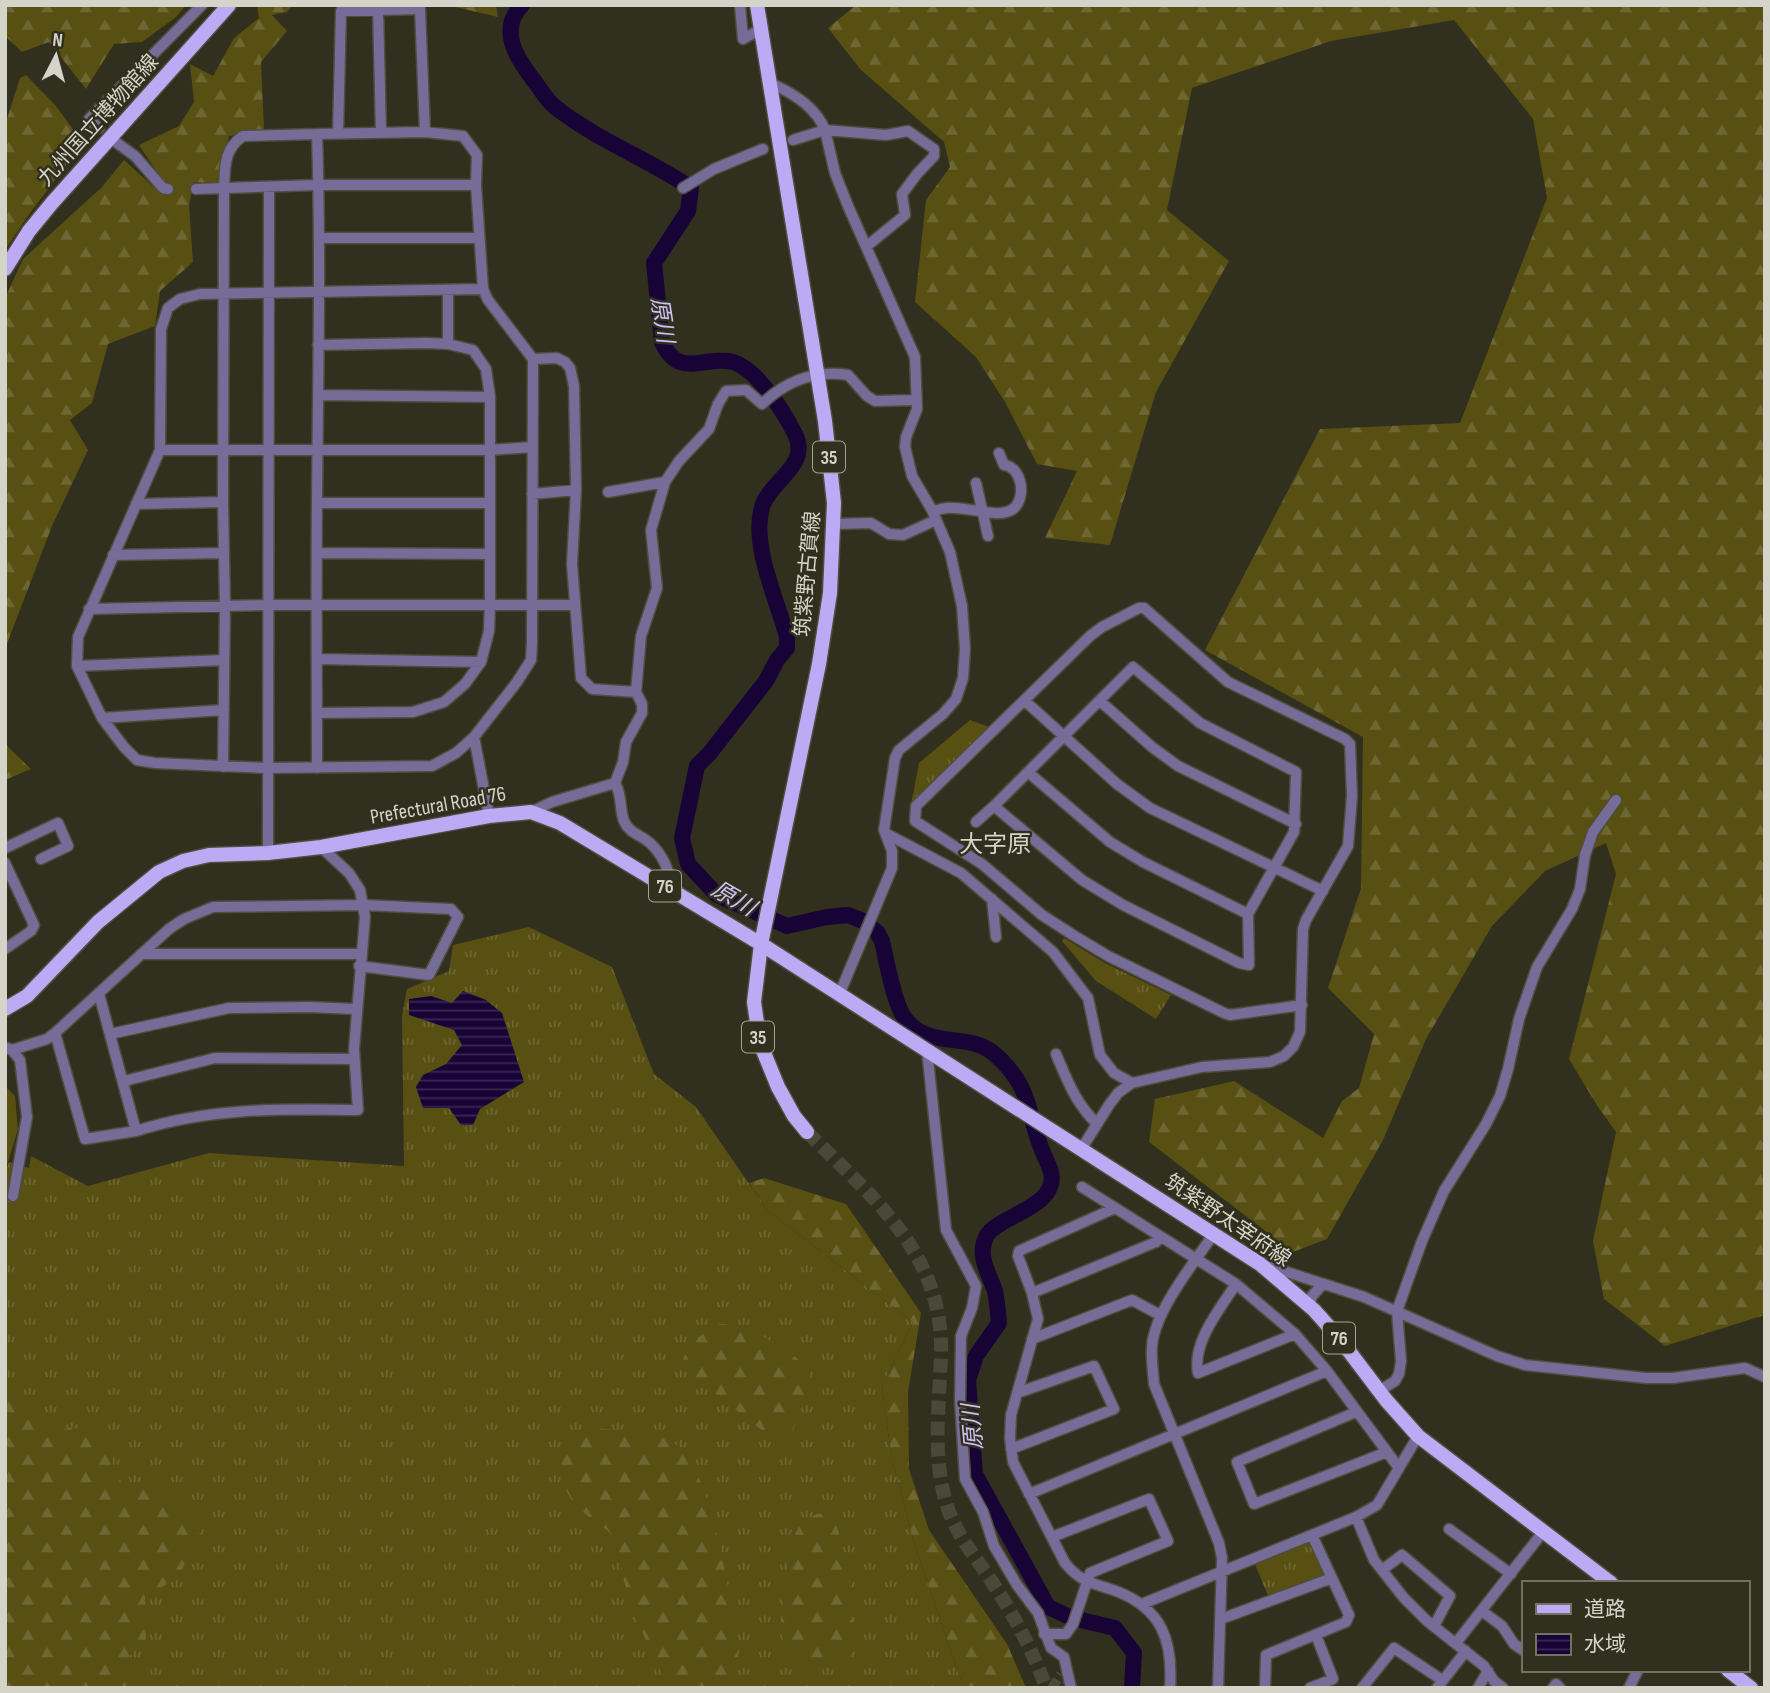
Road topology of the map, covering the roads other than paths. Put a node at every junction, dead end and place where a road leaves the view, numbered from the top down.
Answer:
1 (202, 5) edge
2 (229, 5) edge
3 (740, 5) edge
4 (757, 5) edge
5 (379, 9) junction
6 (761, 29) junction
7 (769, 83) junction
8 (99, 128) dead end
9 (825, 130) junction
10 (425, 132) junction
11 (338, 133) junction
12 (381, 133) junction
13 (317, 134) junction
14 (793, 140) dead end
15 (117, 143) dead end
16 (763, 149) dead end
17 (318, 185) junction
18 (476, 185) junction
19 (224, 187) junction
20 (269, 187) junction
21 (683, 188) dead end
22 (168, 189) dead end
23 (196, 189) dead end
24 (319, 238) junction
25 (479, 238) junction
26 (867, 246) junction
27 (5, 269) edge
28 (484, 289) junction
29 (448, 290) junction
30 (318, 292) junction
31 (270, 293) junction
32 (225, 294) junction
33 (448, 344) junction
34 (318, 345) junction
35 (533, 359) junction
36 (818, 376) junction
37 (318, 396) junction
38 (489, 397) junction
39 (915, 400) junction
40 (532, 447) junction
41 (224, 449) junction
42 (268, 449) junction
43 (160, 450) junction
44 (318, 450) junction
45 (489, 450) junction
46 (999, 453) dead end
47 (665, 482) junction
48 (976, 483) dead end
49 (576, 490) junction
50 (608, 492) dead end
51 (533, 494) junction
52 (223, 502) junction
53 (317, 503) junction
54 (490, 503) junction
55 (136, 504) junction
56 (984, 513) junction
57 (934, 516) junction
58 (834, 524) junction
59 (988, 536) dead end
60 (224, 553) junction
61 (317, 553) junction
62 (489, 554) junction
63 (113, 555) junction
64 (490, 604) junction
65 (532, 604) junction
66 (574, 604) junction
67 (269, 605) junction
68 (318, 605) junction
69 (225, 606) junction
70 (89, 609) junction
71 (317, 659) junction
72 (223, 660) junction
73 (481, 662) junction
74 (77, 666) junction
75 (636, 692) junction
76 (1025, 701) junction
77 (1100, 701) junction
78 (224, 710) junction
79 (317, 713) junction
80 (102, 718) junction
81 (1064, 736) junction
82 (474, 737) junction
83 (223, 767) junction
84 (268, 768) junction
85 (317, 768) junction
86 (1029, 773) junction
87 (615, 783) junction
88 (1616, 800) dead end
89 (994, 806) junction
90 (531, 812) junction
91 (489, 816) junction
92 (976, 822) dead end
93 (1296, 824) junction
94 (885, 833) junction
95 (321, 847) junction
96 (5, 848) edge
97 (268, 853) junction
98 (41, 859) dead end
99 (5, 863) edge
100 (1275, 868) junction
101 (668, 888) junction
102 (1323, 891) junction
103 (992, 899) junction
104 (363, 905) junction
105 (1248, 914) junction
106 (996, 937) dead end
107 (762, 938) junction
108 (5, 949) edge
109 (141, 954) junction
110 (360, 954) junction
111 (359, 967) junction
112 (99, 994) junction
113 (839, 995) junction
114 (1302, 1005) junction
115 (5, 1009) edge
116 (355, 1009) junction
117 (55, 1033) junction
118 (110, 1034) junction
119 (9, 1049) edge
120 (927, 1050) junction
121 (1056, 1054) dead end
122 (354, 1059) junction
123 (124, 1081) junction
124 (1132, 1083) junction
125 (1020, 1109) joint
126 (1097, 1124) junction
127 (136, 1131) junction
128 (807, 1132) tunnel mouth
129 (1082, 1148) junction
130 (1083, 1187) dead end
131 (13, 1196) dead end
132 (1115, 1208) junction
133 (1213, 1235) junction
134 (1161, 1237) junction
135 (1196, 1259) junction
136 (1260, 1264) junction
137 (1236, 1284) junction
138 (1323, 1284) junction
139 (1032, 1293) junction
140 (1309, 1306) junction
141 (1397, 1311) junction
142 (1160, 1315) junction
143 (1295, 1334) junction
144 (1032, 1339) junction
145 (1327, 1371) junction
146 (1765, 1377) edge
147 (1379, 1391) junction
148 (1017, 1393) junction
149 (1356, 1412) junction
150 (1174, 1435) junction
151 (1418, 1436) junction
152 (1011, 1450) junction
153 (1387, 1452) junction
154 (1399, 1468) junction
155 (1029, 1494) junction
156 (1356, 1517) junction
157 (1449, 1529) dead end
158 (1543, 1532) junction
159 (1312, 1535) junction
160 (1052, 1536) junction
161 (1382, 1570) junction
162 (1222, 1572) junction
163 (1511, 1574) junction
164 (1332, 1578) junction
165 (1086, 1581) junction
166 (1608, 1581) edge
167 (1142, 1604) junction
168 (1482, 1611) junction
169 (1221, 1619) junction
170 (1434, 1626) junction
171 (1044, 1634) junction
172 (1316, 1635) junction
173 (1456, 1643) junction
174 (1522, 1649) edge
175 (1466, 1651) junction
176 (1488, 1671) junction
177 (1637, 1672) edge
178 (1731, 1672) edge
179 (1334, 1683) edge
180 (1439, 1684) edge
181 (1071, 1688) edge
182 (1170, 1688) edge
183 (1218, 1688) edge
184 (1265, 1688) edge
185 (1310, 1688) edge
186 (1362, 1688) edge
187 (1478, 1688) edge
188 (1503, 1688) edge
189 (1553, 1688) edge
190 (1560, 1688) edge
191 (1629, 1688) edge
192 (1751, 1688) edge

1 - 8 street
2 - 27 main road, 九州国立博物館線
3 - 6 street
4 - 6 main road, 筑紫野古賀線 / 35
5 - 10 street
5 - 11 street
5 - 12 street
6 - 7 main road, 筑紫野古賀線 / 35
7 - 9 street
7 - 36 main road, 筑紫野古賀線 / 35
9 - 14 street
9 - 26 street
9 - 26 street
10 - 12 street
10 - 18 street
11 - 12 street
11 - 13 street
13 - 17 street
13 - 19 street
15 - 22 street
16 - 21 street
17 - 18 street
17 - 20 street
17 - 24 street
18 - 25 street
19 - 20 street
19 - 23 street
19 - 32 street
20 - 31 street
24 - 25 street
24 - 30 street
25 - 28 street
26 - 39 street
28 - 29 street
28 - 35 street
29 - 30 street
29 - 33 street
30 - 31 street
30 - 34 street
31 - 32 street
31 - 42 street
32 - 41 street
32 - 43 street
33 - 34 street
33 - 38 street
34 - 37 street
35 - 40 street
35 - 49 street
36 - 39 street
36 - 47 street
36 - 58 main road, 筑紫野古賀線 / 35
37 - 38 street
37 - 44 street
38 - 45 street
39 - 57 street
40 - 45 street
40 - 51 street
41 - 42 street
41 - 43 street
41 - 52 street
42 - 44 street
42 - 67 street
43 - 55 street
44 - 45 street
44 - 53 street
45 - 54 street
46 - 56 street
47 - 50 street
47 - 75 street
48 - 56 street
49 - 51 street
49 - 66 street
51 - 65 street
52 - 55 street
52 - 60 street
53 - 54 street
53 - 61 street
54 - 62 street
55 - 63 street
56 - 57 street
56 - 59 street
57 - 58 street
57 - 94 street
58 - 107 main road, 筑紫野古賀線 / 35
60 - 63 street
60 - 69 street
61 - 62 street
61 - 68 street
62 - 64 street
63 - 70 street
64 - 65 street
64 - 68 street
64 - 73 street
65 - 66 street
65 - 82 street
66 - 75 street
67 - 68 street
67 - 69 street
67 - 84 street
68 - 71 street
69 - 70 street
69 - 72 street
70 - 74 street
71 - 73 street
71 - 79 street
72 - 74 street
72 - 78 street
73 - 79 street
74 - 80 street
75 - 87 street
76 - 81 street
76 - 102 street
76 - 114 street
77 - 81 street
77 - 93 street
77 - 93 street
78 - 80 street
78 - 83 street
79 - 85 street
80 - 83 street
81 - 86 street
81 - 100 street
82 - 85 street
82 - 91 street
83 - 84 street
84 - 85 street
84 - 97 street
86 - 89 street
86 - 105 street
87 - 90 street
87 - 101 street
88 - 141 street
89 - 92 street
89 - 105 street
90 - 91 main road, Prefectural Road 76 / 76
90 - 101 main road, Prefectural Road 76 / 76
91 - 95 main road, Prefectural Road 76 / 76
93 - 100 street
94 - 103 street
94 - 113 street
95 - 97 main road, Prefectural Road 76 / 76
95 - 104 street
96 - 98 street
97 - 115 main road, Prefectural Road 76 / 76
99 - 108 street
100 - 102 street
100 - 105 street
101 - 107 main road, Prefectural Road 76 / 76
102 - 114 street
103 - 106 street
103 - 124 street
104 - 109 street
104 - 110 street
104 - 111 street
107 - 113 main road, Prefectural Road 76 / 76
107 - 128 main road, 筑紫野古賀線 / 35
109 - 110 street
109 - 112 street
110 - 111 street
111 - 116 street
112 - 117 street
112 - 118 street
113 - 120 main road, Prefectural Road 76 / 76
114 - 124 street
116 - 118 street
116 - 122 street
117 - 119 street
117 - 127 street
118 - 123 street
119 - 131 street
120 - 125 main road, Prefectural Road 76 / 76
120 - 171 street
121 - 126 street
122 - 123 street
122 - 127 street
123 - 127 street
124 - 126 street
125 - 129 main road, 筑紫野太宰府線 / 76
126 - 129 street
129 - 133 main road, 筑紫野太宰府線 / 76
130 - 132 street
132 - 134 street
132 - 139 street
133 - 135 street
133 - 136 main road, 筑紫野太宰府線 / 76
134 - 135 street
134 - 139 street
135 - 137 street
135 - 142 street
136 - 138 street
136 - 140 main road, 筑紫野太宰府線 / 76
137 - 143 street
137 - 143 street
138 - 140 street
138 - 141 street
139 - 144 street
140 - 147 main road, 筑紫野太宰府線 / 76
141 - 146 street
141 - 147 street
142 - 144 street
142 - 150 street
143 - 145 street
144 - 148 street
145 - 149 street
145 - 150 street
147 - 151 main road, 筑紫野太宰府線 / 76
148 - 152 street
148 - 152 street
149 - 153 street
149 - 153 street
150 - 155 street
150 - 162 street
151 - 154 street
151 - 158 main road, 筑紫野太宰府線 / 76
152 - 155 street
153 - 154 street
154 - 156 street
155 - 160 street
156 - 159 street
156 - 161 street
157 - 163 street
158 - 163 street
158 - 166 main road, 筑紫野太宰府線 / 76
159 - 162 street
159 - 164 street
160 - 165 street
160 - 165 street
161 - 170 street
161 - 170 street
162 - 167 street
162 - 169 street
163 - 168 street
164 - 169 street
164 - 172 street
165 - 167 street
165 - 171 street
167 - 182 street
168 - 173 street
168 - 174 street
169 - 183 street
170 - 173 street
171 - 181 street
172 - 179 street
172 - 184 street
173 - 175 street
175 - 176 street
175 - 180 street
176 - 187 street
176 - 188 street
177 - 191 street
178 - 192 main road
179 - 185 street
180 - 186 street
189 - 190 street

